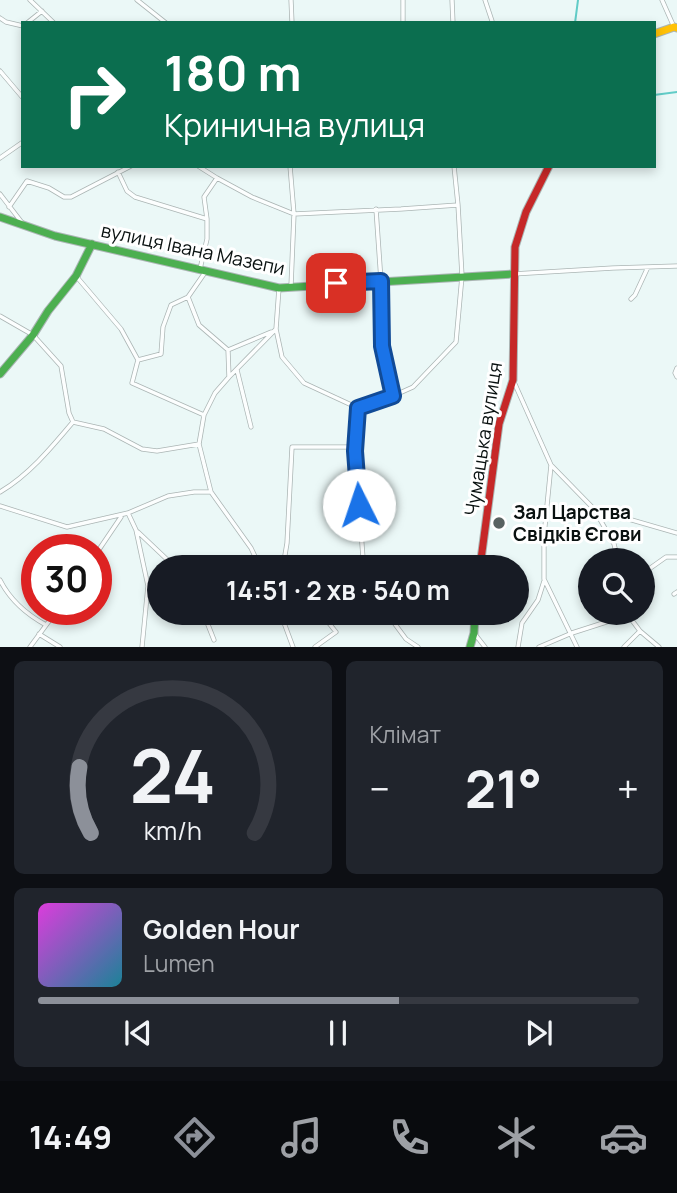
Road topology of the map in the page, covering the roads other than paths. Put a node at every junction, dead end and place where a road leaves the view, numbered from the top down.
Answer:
1 (30, 0) edge
2 (137, 0) edge
3 (291, 0) edge
4 (403, 0) edge
5 (452, 0) edge
6 (485, 0) edge
7 (662, 0) edge
8 (42, 11) junction
9 (0, 18) edge
10 (30, 21) edge
11 (52, 21) edge
12 (163, 21) edge
13 (292, 21) edge
14 (403, 21) edge
15 (453, 21) edge
16 (492, 21) edge
17 (21, 26) edge
18 (676, 28) edge
19 (656, 33) edge
20 (0, 71) edge
21 (21, 96) edge
22 (21, 143) edge
23 (0, 158) edge
24 (127, 168) edge
25 (201, 168) edge
26 (290, 168) edge
27 (454, 168) edge
28 (548, 168) edge
29 (118, 172) junction
30 (217, 178) junction
31 (0, 194) edge
32 (458, 205) junction
33 (9, 207) junction
34 (376, 209) junction
35 (294, 214) junction
36 (0, 217) edge
37 (207, 219) junction
38 (23, 224) junction
39 (92, 244) junction
40 (677, 266) edge
41 (648, 267) junction
42 (203, 270) junction
43 (513, 274) junction
44 (76, 276) junction
45 (462, 276) junction
46 (381, 281) junction
47 (291, 286) junction
48 (279, 288) junction
49 (188, 297) junction
50 (631, 299) dead end
51 (0, 316) edge
52 (275, 330) junction
53 (33, 335) junction
54 (228, 350) junction
55 (138, 360) junction
56 (677, 368) edge
57 (237, 370) junction
58 (0, 374) edge
59 (229, 377) junction
60 (677, 377) edge
61 (513, 380) junction
62 (393, 396) junction
63 (358, 408) junction
64 (204, 415) junction
65 (73, 422) junction
66 (251, 427) dead end
67 (199, 444) junction
68 (356, 447) junction
69 (551, 465) junction
70 (0, 492) edge
71 (211, 492) junction
72 (0, 506) edge
73 (594, 509) junction
74 (128, 513) junction
75 (136, 530) junction
76 (677, 533) edge
77 (109, 534) edge
78 (615, 548) edge
79 (162, 555) edge
80 (254, 555) edge
81 (285, 555) edge
82 (363, 555) edge
83 (482, 555) edge
84 (677, 558) edge
85 (655, 564) edge
86 (544, 579) junction
87 (0, 580) edge
88 (21, 608) edge
89 (46, 625) edge
90 (208, 625) edge
91 (285, 625) edge
92 (330, 625) edge
93 (396, 625) edge
94 (474, 625) edge
95 (594, 625) edge
96 (636, 625) edge
97 (640, 631) junction
98 (572, 632) junction
99 (474, 633) junction
100 (40, 634) junction
101 (214, 640) dead end
102 (30, 647) edge
103 (60, 647) edge
104 (142, 647) edge
105 (293, 647) edge
106 (315, 647) edge
107 (418, 647) edge
108 (470, 647) edge
109 (485, 647) edge
110 (518, 647) edge
111 (539, 647) edge
112 (578, 647) edge
113 (624, 647) edge
114 (659, 647) edge

1 - 8 street
2 - 12 street
3 - 13 street
4 - 14 street
5 - 15 street
6 - 16 street
7 - 18 street
8 - 10 street
8 - 11 street
9 - 17 street
18 - 19 street
20 - 21 street
22 - 23 street
24 - 29 street
25 - 30 street
26 - 35 street
27 - 32 street
28 - 43 street, Чумацька вулиця
29 - 33 street
29 - 37 street
30 - 35 street
30 - 37 street
31 - 33 street
32 - 34 street
32 - 45 street
33 - 38 street
34 - 35 street
34 - 46 street
35 - 47 street
36 - 38 street, вулиця Івана Мазепи
37 - 42 street
38 - 39 street, вулиця Івана Мазепи
39 - 42 street, вулиця Івана Мазепи
39 - 44 street
40 - 41 street, вулиця Івана Мазепи
41 - 43 street, вулиця Івана Мазепи
41 - 50 street
42 - 48 street, вулиця Івана Мазепи
42 - 49 street
43 - 45 street, вулиця Івана Мазепи
43 - 61 street, Чумацька вулиця
44 - 53 street
44 - 55 street
45 - 46 street, вулиця Івана Мазепи
45 - 62 street
46 - 47 street, вулиця Івана Мазепи
46 - 62 street
47 - 48 street, вулиця Івана Мазепи
48 - 52 street
49 - 54 street
49 - 55 street
51 - 53 street
52 - 54 street
52 - 57 street
52 - 63 street
53 - 58 street
53 - 65 street
54 - 59 street
55 - 64 street
56 - 60 street
57 - 59 street
57 - 66 street
59 - 64 street
61 - 69 street
61 - 83 street, Чумацька вулиця
62 - 63 street
63 - 68 street
64 - 67 street
65 - 67 street
65 - 70 street
67 - 71 street
68 - 81 street
68 - 82 street
69 - 73 street
69 - 86 street
71 - 74 street
71 - 80 street
72 - 74 street
73 - 76 street
73 - 78 street
74 - 75 street
74 - 77 street
75 - 79 street
75 - 104 street
84 - 85 street
86 - 98 street
86 - 110 street
87 - 88 street
89 - 100 street
90 - 101 street
91 - 105 street
92 - 106 street
93 - 107 street
94 - 99 street
95 - 98 street
96 - 97 street
97 - 113 street
97 - 114 street
98 - 111 street
98 - 112 street
99 - 108 street
99 - 109 street
100 - 102 street
100 - 103 street

